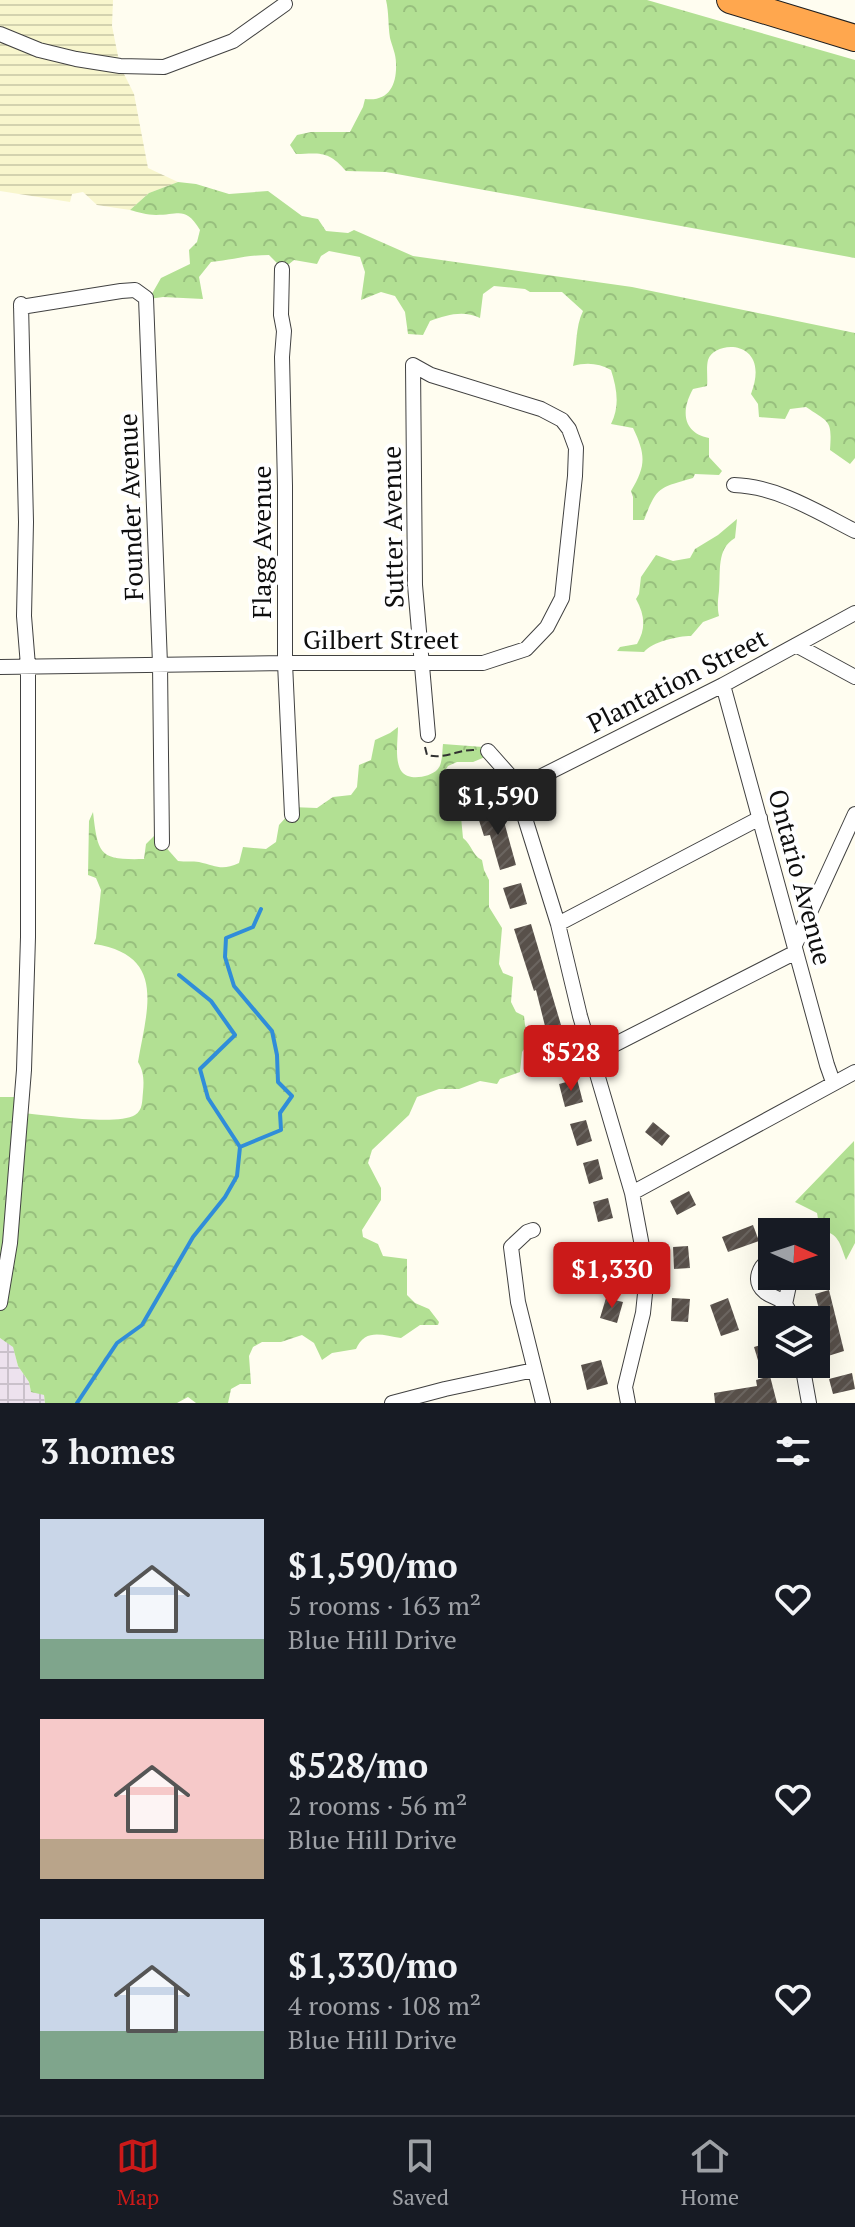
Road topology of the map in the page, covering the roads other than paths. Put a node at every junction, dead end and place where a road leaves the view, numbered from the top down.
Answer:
1 (730, 0) edge
2 (285, 4) dead end
3 (0, 34) edge
4 (855, 38) edge
5 (282, 269) dead end
6 (413, 365) joint
7 (734, 485) dead end
8 (855, 531) edge
9 (855, 613) edge
10 (796, 645) junction
11 (285, 663) junction
12 (421, 663) junction
13 (160, 664) junction
14 (28, 666) junction
15 (0, 667) edge
16 (855, 677) edge
17 (723, 685) junction
18 (428, 735) road end
19 (488, 751) road end
20 (520, 787) junction
21 (855, 814) edge
22 (292, 815) dead end
23 (760, 818) junction
24 (162, 843) dead end
25 (558, 924) junction
26 (796, 949) junction
27 (592, 1056) junction
28 (855, 1072) edge
29 (833, 1082) junction
30 (632, 1193) junction
31 (533, 1230) dead end
32 (763, 1290) edge
33 (788, 1290) edge
34 (0, 1303) edge
35 (785, 1304) joint
36 (534, 1370) junction
37 (805, 1378) edge
38 (392, 1403) edge
39 (543, 1403) edge
40 (628, 1403) edge
41 (809, 1403) edge

1 - 4 highway
2 - 3 street
5 - 11 street, Flagg Avenue
6 - 12 street, Sutter Avenue
6 - 12 street, Gilbert Street
7 - 8 street
9 - 10 street, Plantation Street
10 - 16 street
10 - 17 street, Plantation Street
11 - 12 street, Gilbert Street
11 - 13 street, Gilbert Street
11 - 22 street, Flagg Avenue
12 - 18 street, Sutter Avenue
13 - 14 street, Gilbert Street
13 - 14 street, Founder Avenue
13 - 24 street, Founder Avenue
14 - 15 street, Gilbert Street
14 - 34 street
17 - 20 street, Plantation Street
17 - 23 street, Ontario Avenue
19 - 20 street
20 - 25 street
21 - 26 street
23 - 25 street
23 - 26 street, Ontario Avenue
25 - 27 street
26 - 27 street
26 - 29 street, Ontario Avenue
27 - 30 street
28 - 29 street
29 - 30 street
30 - 40 street
31 - 36 street
32 - 35 street
33 - 35 street
36 - 38 street
36 - 39 street
37 - 41 street

